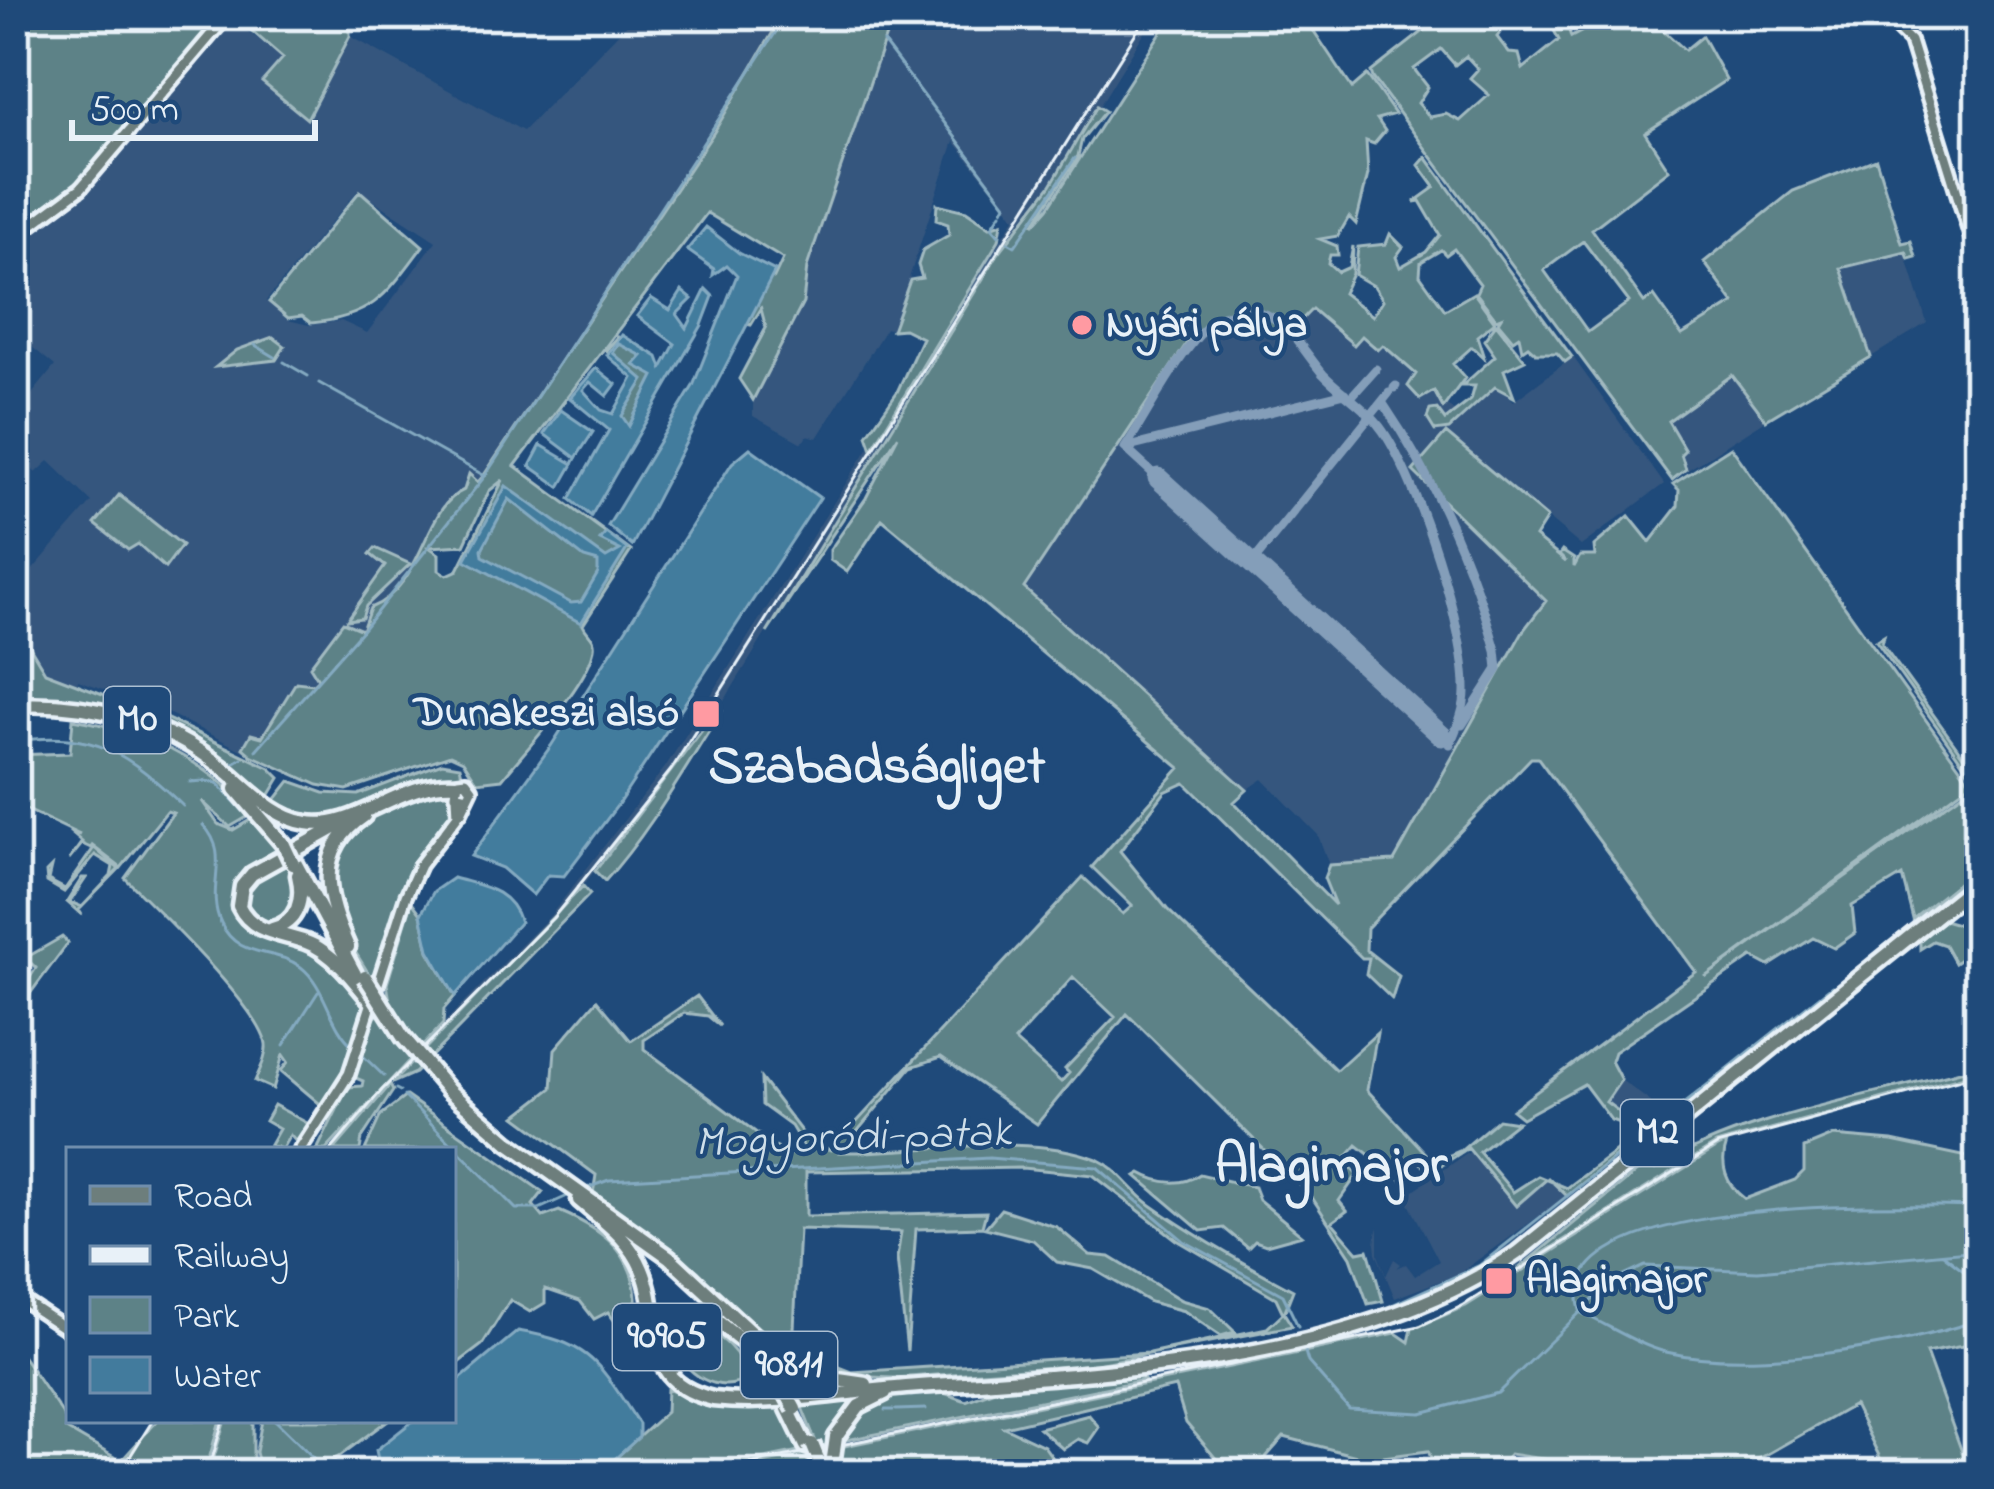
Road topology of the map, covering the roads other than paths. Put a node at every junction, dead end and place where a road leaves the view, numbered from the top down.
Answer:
1 (229, 15) edge
2 (1883, 15) edge
3 (15, 237) edge
4 (1979, 264) edge
5 (15, 708) edge
6 (456, 790) joint
7 (262, 807) junction
8 (372, 808) junction
9 (296, 861) junction
10 (1979, 877) edge
11 (253, 925) junction
12 (348, 947) junction
13 (361, 982) junction
14 (370, 1007) junction
15 (447, 1094) junction
16 (302, 1147) edge
17 (583, 1198) junction
18 (15, 1295) edge
19 (720, 1304) junction
20 (66, 1329) edge
21 (1300, 1335) junction
22 (746, 1345) junction
23 (879, 1384) junction
24 (916, 1387) junction
25 (784, 1395) junction
26 (824, 1473) edge

1 - 3 main road
2 - 4 main road
5 - 7 highway, M0
5 - 7 highway, M0
6 - 8 highway
6 - 14 main road
7 - 8 highway
7 - 9 highway, M0, bridge
8 - 11 highway
8 - 12 highway
9 - 11 highway
9 - 12 highway
9 - 13 highway
10 - 21 highway, M2
11 - 13 highway
12 - 13 highway
13 - 14 highway, bridge
13 - 15 highway, bridge
14 - 15 highway, bridge
14 - 16 main road
15 - 17 highway
17 - 19 highway
17 - 22 highway
17 - 25 highway
18 - 20 main road
19 - 23 highway, 90811
19 - 25 highway
21 - 23 highway, M2
21 - 24 highway, M2
22 - 25 highway
22 - 25 highway, 90905
23 - 25 highway, M2
24 - 25 highway, M2
24 - 26 highway, bridge
25 - 26 highway, bridge

